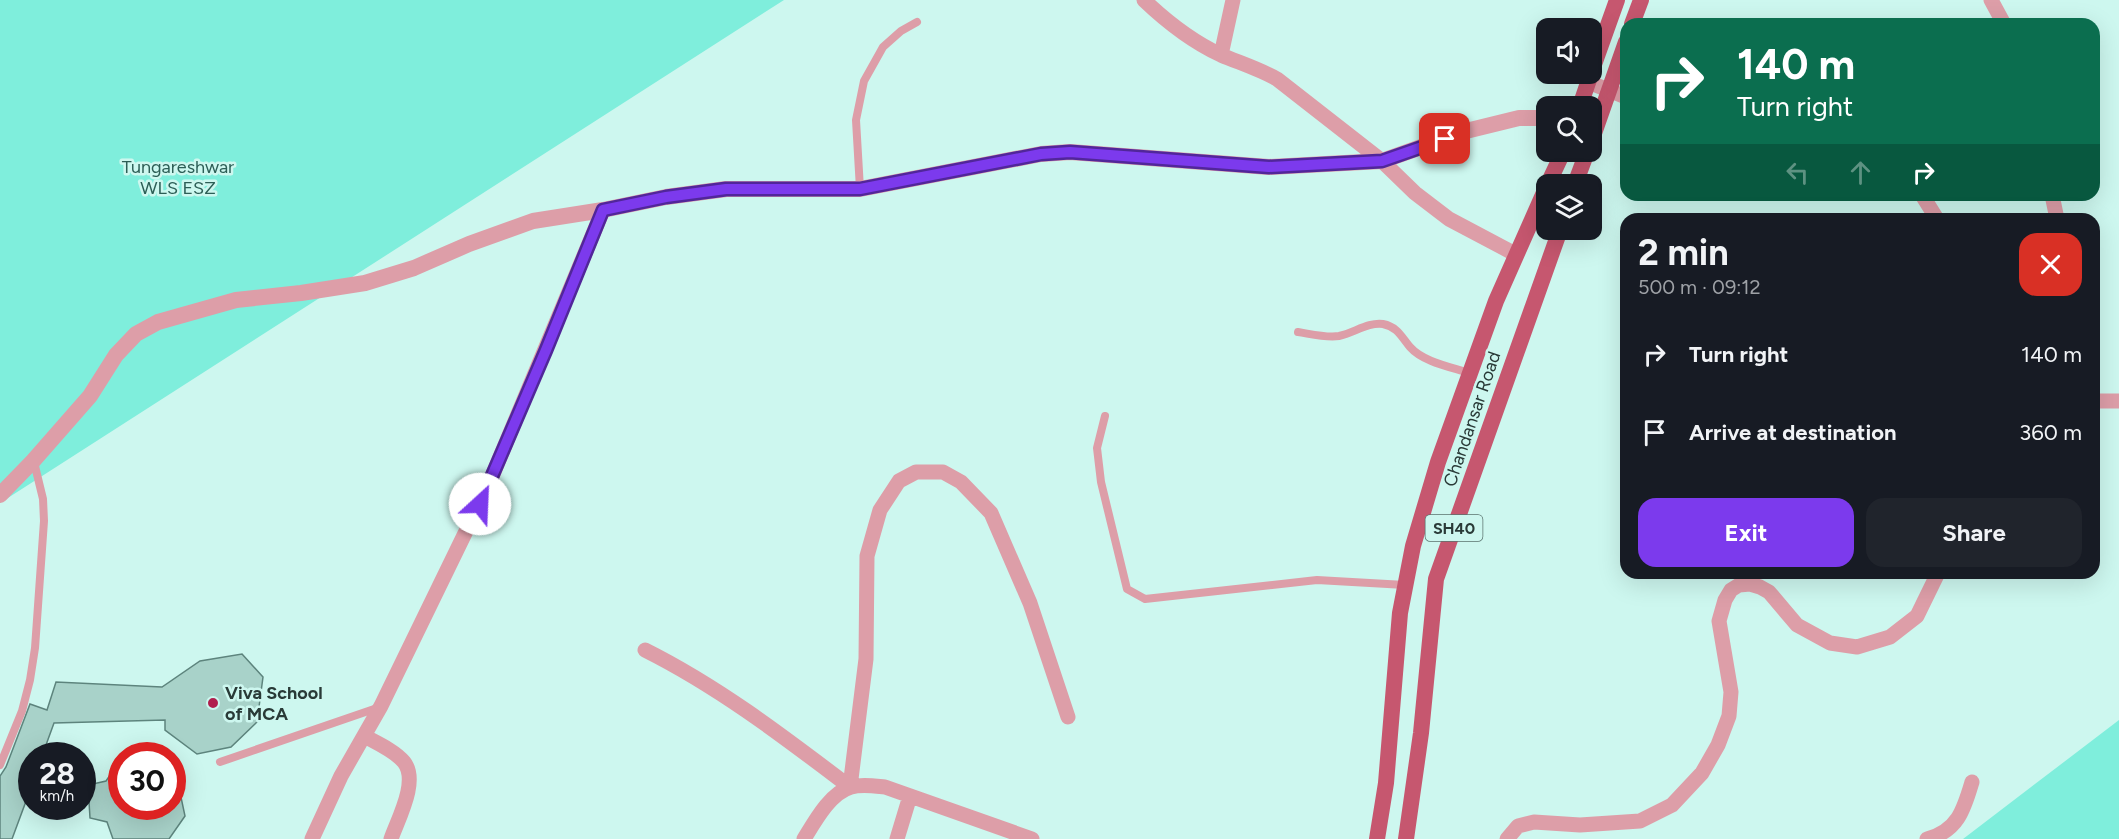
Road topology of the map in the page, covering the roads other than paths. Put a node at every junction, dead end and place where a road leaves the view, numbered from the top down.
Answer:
1 (1144, 0) edge
2 (1233, 0) edge
3 (1617, 0) edge
4 (1641, 0) edge
5 (1991, 0) edge
6 (1634, 18) edge
7 (2001, 18) edge
8 (917, 22) dead end
9 (1602, 42) edge
10 (1221, 55) junction
11 (1620, 59) edge
12 (1601, 84) edge
13 (1609, 90) junction
14 (1620, 95) edge
15 (1602, 106) edge
16 (1536, 118) edge
17 (1382, 161) junction
18 (860, 189) junction
19 (1536, 209) edge
20 (603, 210) junction
21 (1556, 240) edge
22 (1515, 254) junction
23 (1298, 332) dead end
24 (1469, 374) junction
25 (2100, 401) edge
26 (2119, 401) edge
27 (1105, 416) dead end
28 (33, 461) junction
29 (0, 495) edge
30 (1935, 579) edge
31 (1405, 585) junction
32 (645, 650) dead end
33 (381, 706) junction
34 (1068, 717) dead end
35 (364, 736) junction
36 (219, 762) dead end
37 (0, 765) edge
38 (1972, 782) dead end
39 (850, 787) junction
40 (910, 796) junction
41 (312, 839) edge
42 (391, 839) edge
43 (804, 839) edge
44 (897, 839) edge
45 (1032, 839) edge
46 (1377, 839) edge
47 (1406, 839) edge
48 (1507, 839) edge
49 (1927, 839) edge

1 - 10 street
2 - 10 street
3 - 9 main road
4 - 6 main road
5 - 7 street
8 - 18 lane
10 - 17 street
11 - 13 main road
12 - 13 street
13 - 14 street
13 - 15 main road
16 - 17 street
17 - 18 street
17 - 22 street
18 - 20 street
19 - 22 main road
20 - 28 street
20 - 33 street
21 - 47 main road, Chandansar Road / SH40
22 - 24 main road
23 - 24 lane
24 - 31 main road
25 - 26 street
27 - 31 lane
28 - 29 street
28 - 37 lane
30 - 48 street
31 - 46 main road
32 - 39 street
33 - 35 street
33 - 36 lane
34 - 39 street
35 - 41 street
35 - 42 street
38 - 49 street
39 - 40 street
39 - 43 street
40 - 44 street
40 - 45 street

